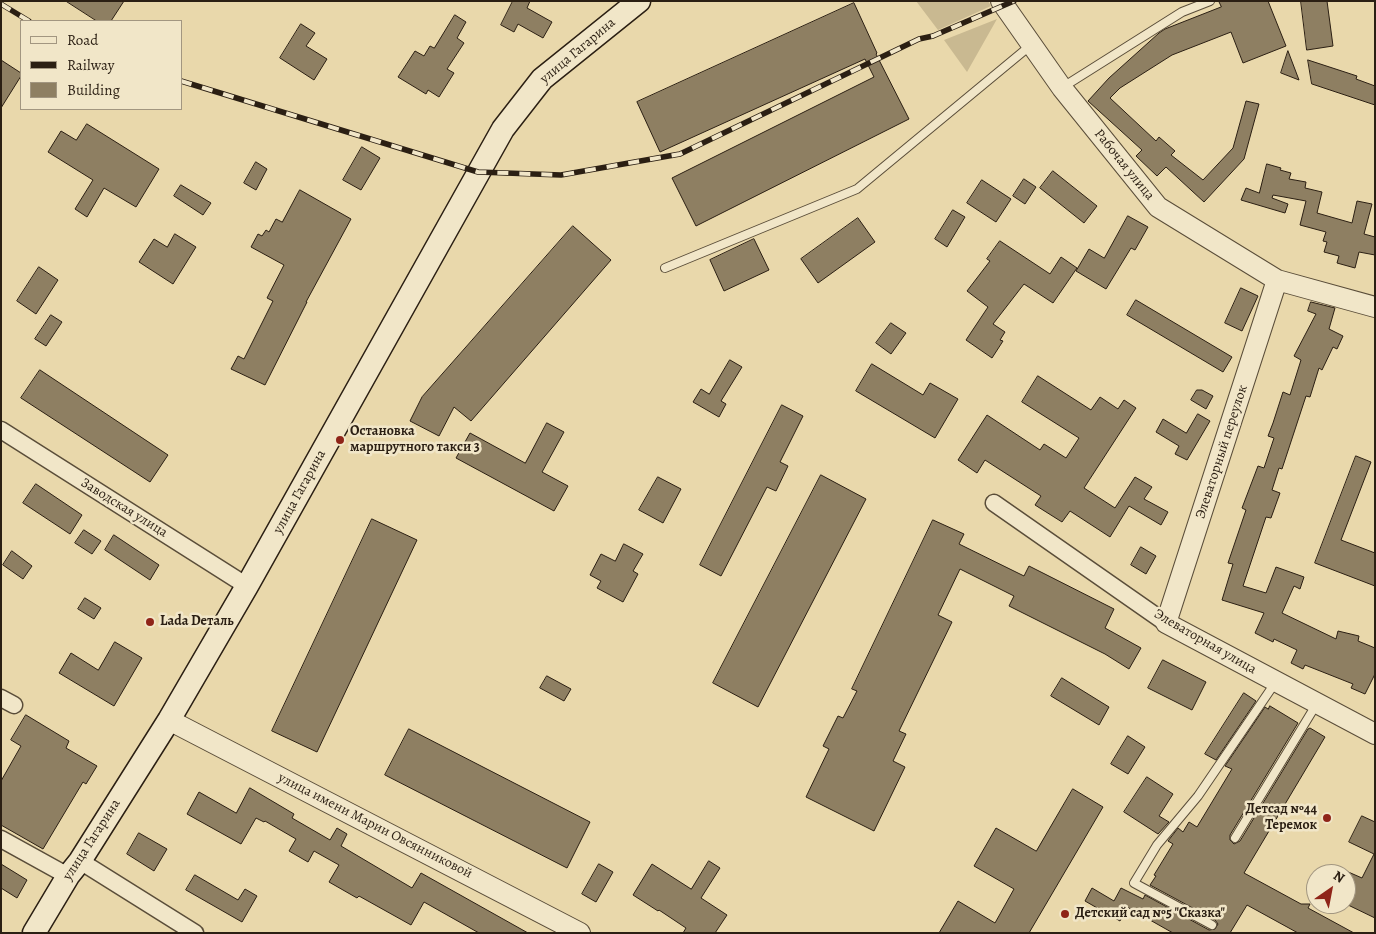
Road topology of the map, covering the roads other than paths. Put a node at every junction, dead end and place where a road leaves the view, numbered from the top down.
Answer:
1 (640, 1) edge
2 (1001, 1) edge
3 (1210, 1) edge
4 (1031, 45) junction
5 (1062, 88) junction
6 (665, 268) dead end
7 (1277, 280) junction
8 (1375, 308) edge
9 (1, 430) edge
10 (994, 503) dead end
11 (247, 586) junction
12 (1166, 623) junction
13 (1276, 681) junction
14 (1317, 703) junction
15 (168, 720) junction
16 (1375, 734) edge
17 (1235, 838) dead end
18 (1, 839) edge
19 (74, 869) junction
20 (1212, 925) dead end
21 (192, 932) edge
22 (34, 933) edge
23 (580, 933) edge

1 - 11 main road, улица Гагарина
2 - 4 street, Рабочая улица
3 - 5 lane
4 - 5 street, Рабочая улица
4 - 6 lane
5 - 7 street, Рабочая улица
7 - 8 street, Рабочая улица
7 - 12 street, Элеваторный переулок
9 - 11 street, Заводская улица
10 - 12 street, Элеваторная улица
11 - 15 main road, улица Гагарина
12 - 13 street, Элеваторная улица
13 - 14 street, Элеваторная улица
13 - 20 lane
14 - 16 street, Элеваторная улица
14 - 17 lane
15 - 19 main road, улица Гагарина
15 - 23 street, улица имени Марии Овсянниковой
18 - 19 street
19 - 21 street
19 - 22 main road, улица Гагарина

